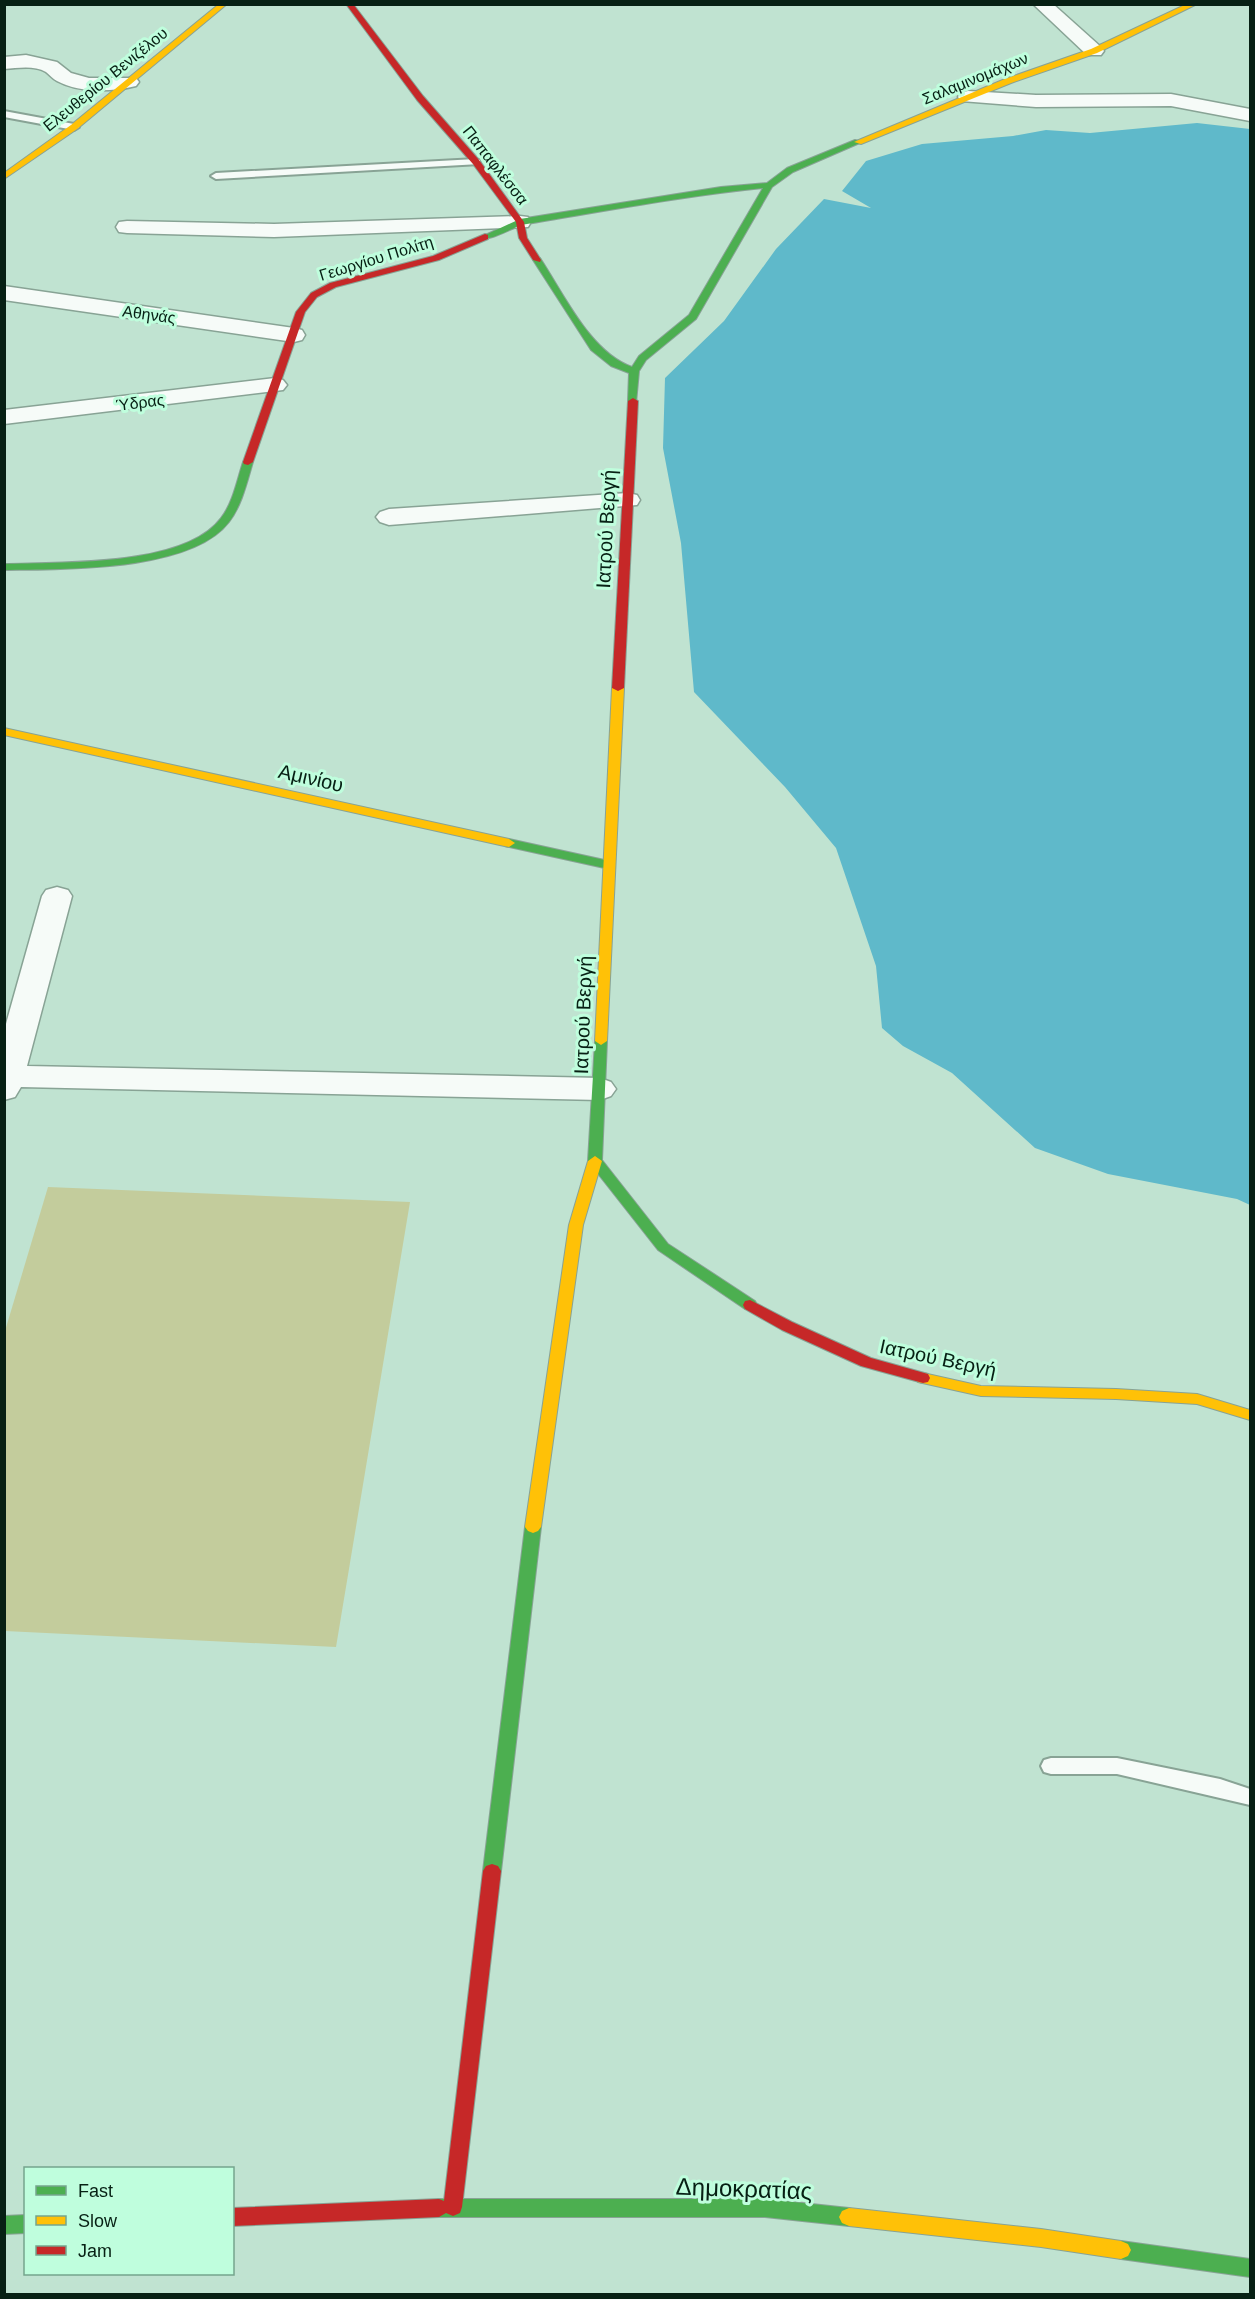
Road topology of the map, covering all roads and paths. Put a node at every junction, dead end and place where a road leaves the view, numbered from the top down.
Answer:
1 (224, 4) edge
2 (349, 4) edge
3 (1042, 4) edge
4 (1194, 4) edge
5 (1094, 51) junction
6 (4, 63) edge
7 (129, 82) junction
8 (968, 97) junction
9 (4, 114) edge
10 (1251, 115) edge
11 (74, 128) junction
12 (476, 162) junction
13 (216, 176) dead end
14 (4, 177) edge
15 (769, 185) junction
16 (520, 222) junction
17 (127, 227) dead end
18 (4, 293) edge
19 (294, 335) junction
20 (634, 371) junction
21 (275, 385) junction
22 (4, 417) edge
23 (628, 500) junction
24 (389, 517) dead end
25 (4, 567) edge
26 (4, 731) edge
27 (609, 865) junction
28 (57, 896) dead end
29 (6, 1080) edge
30 (600, 1089) junction
31 (595, 1161) junction
32 (1251, 1414) edge
33 (1051, 1766) dead end
34 (1251, 1797) edge
35 (453, 2207) junction
36 (234, 2217) edge
37 (24, 2224) edge
38 (4, 2225) edge
39 (1251, 2268) edge

1 - 7 main road, Ελευθερίου Βενιζέλου
2 - 12 main road, Παπαφλέσσα
3 - 5 street
4 - 5 main road, Σαλαμινομάχων
5 - 8 main road, Σαλαμινομάχων
6 - 7 street
7 - 11 main road, Ελευθερίου Βενιζέλου
8 - 10 street
8 - 15 main road, Σαλαμινομάχων
9 - 11 lane
11 - 14 main road, Ελευθερίου Βενιζέλου
12 - 13 lane
12 - 16 main road, Παπαφλέσσα
15 - 16 main road, Γεωργίου Πολίτη
15 - 20 main road
16 - 17 street
16 - 19 main road, Γεωργίου Πολίτη
16 - 20 main road, Παπαφλέσσα
18 - 19 street, Αθηνάς
19 - 21 main road, Γεωργίου Πολίτη
20 - 23 main road, Ιατρού Βεργή
21 - 22 street, Ύδρας
21 - 25 main road, Γεωργίου Πολίτη
23 - 24 street
23 - 27 main road, Ιατρού Βεργή
26 - 27 main road, Αμινίου
27 - 30 main road, Ιατρού Βεργή
28 - 29 street
29 - 30 street
30 - 31 main road, Ιατρού Βεργή
31 - 32 main road, Ιατρού Βεργή
31 - 35 main road
33 - 34 lane
35 - 36 main road, Δημοκρατίας
35 - 39 main road, Δημοκρατίας
37 - 38 main road

